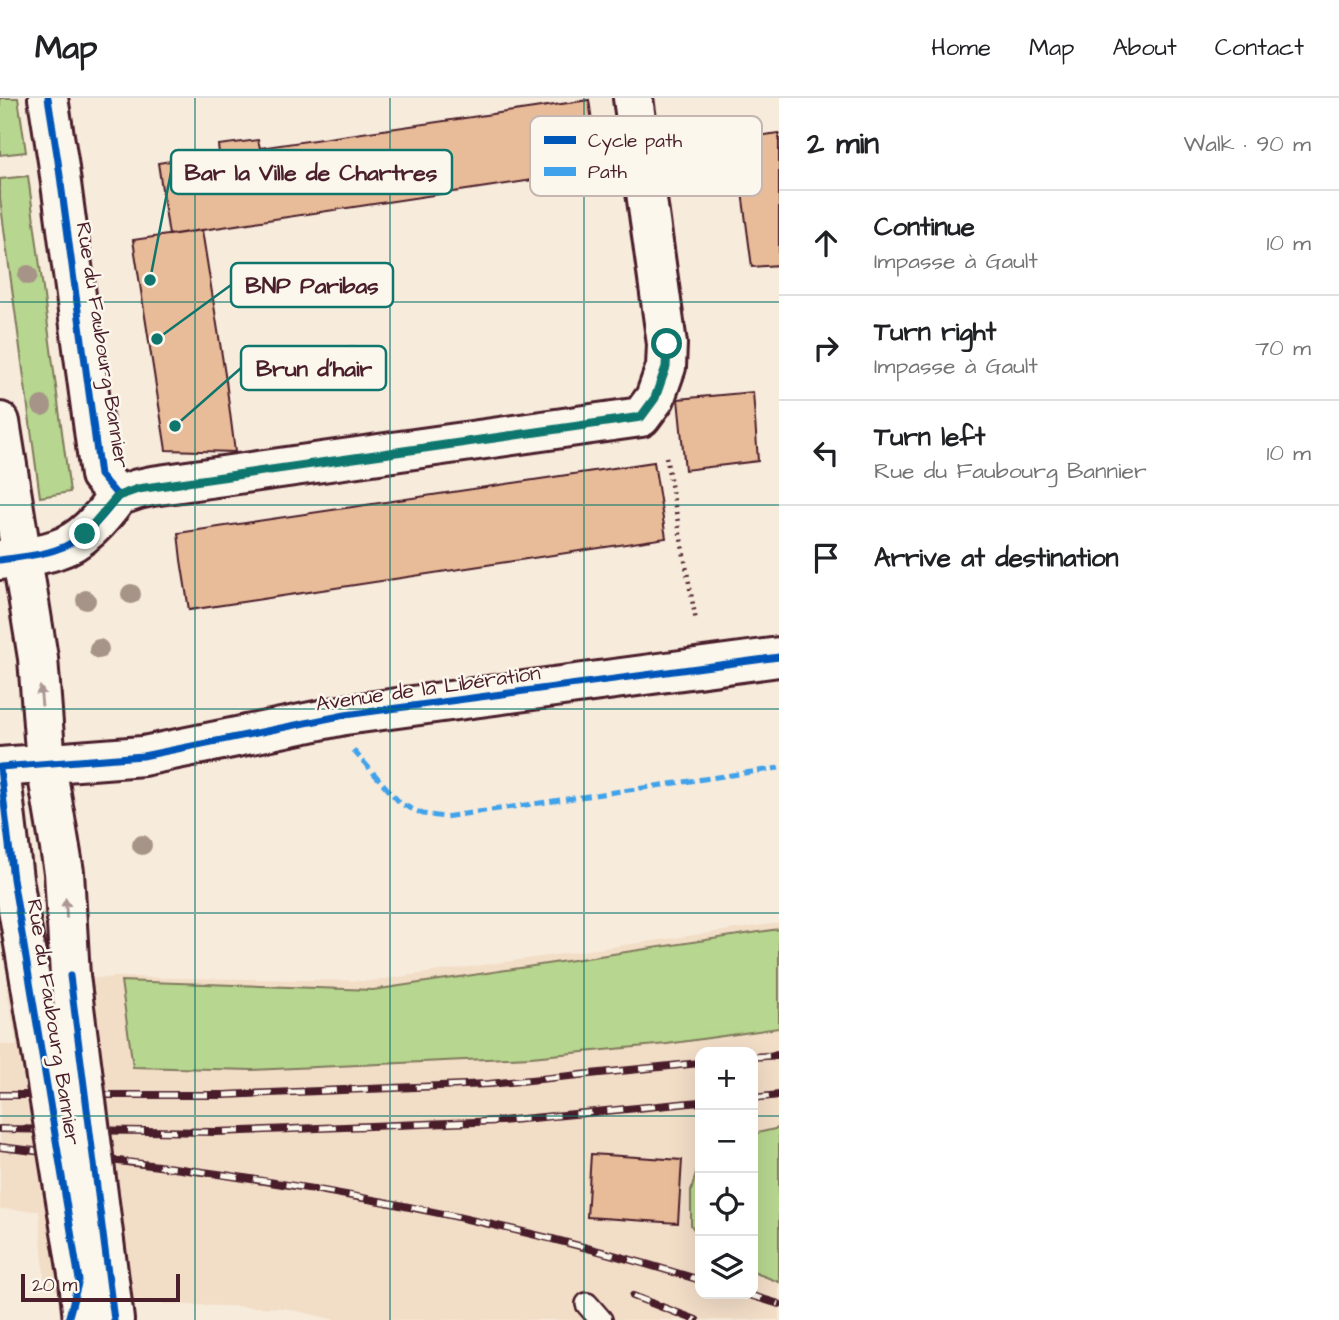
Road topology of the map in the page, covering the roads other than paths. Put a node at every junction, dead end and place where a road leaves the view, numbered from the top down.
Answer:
1 (48, 98) edge
2 (633, 98) edge
3 (635, 116) edge
4 (647, 196) edge
5 (0, 422) edge
6 (118, 496) junction
7 (10, 558) edge
8 (779, 657) edge
9 (46, 764) junction
10 (0, 768) edge
11 (101, 1296) edge
12 (83, 1320) edge

1 - 6 main road, Rue du Faubourg Bannier
2 - 3 main road
4 - 6 main road
5 - 7 main road, Rue du Faubourg Bannier
6 - 7 main road, Rue du Faubourg Bannier
9 -> 7 main road, Rue du Faubourg Bannier
8 - 9 main road, Avenue de la Libération
9 - 10 main road, Avenue de la Libération
11 -> 9 main road, Rue du Faubourg Bannier, bridge
10 - 11 main road, Rue du Faubourg Bannier, bridge
11 - 12 main road, Rue du Faubourg Bannier

